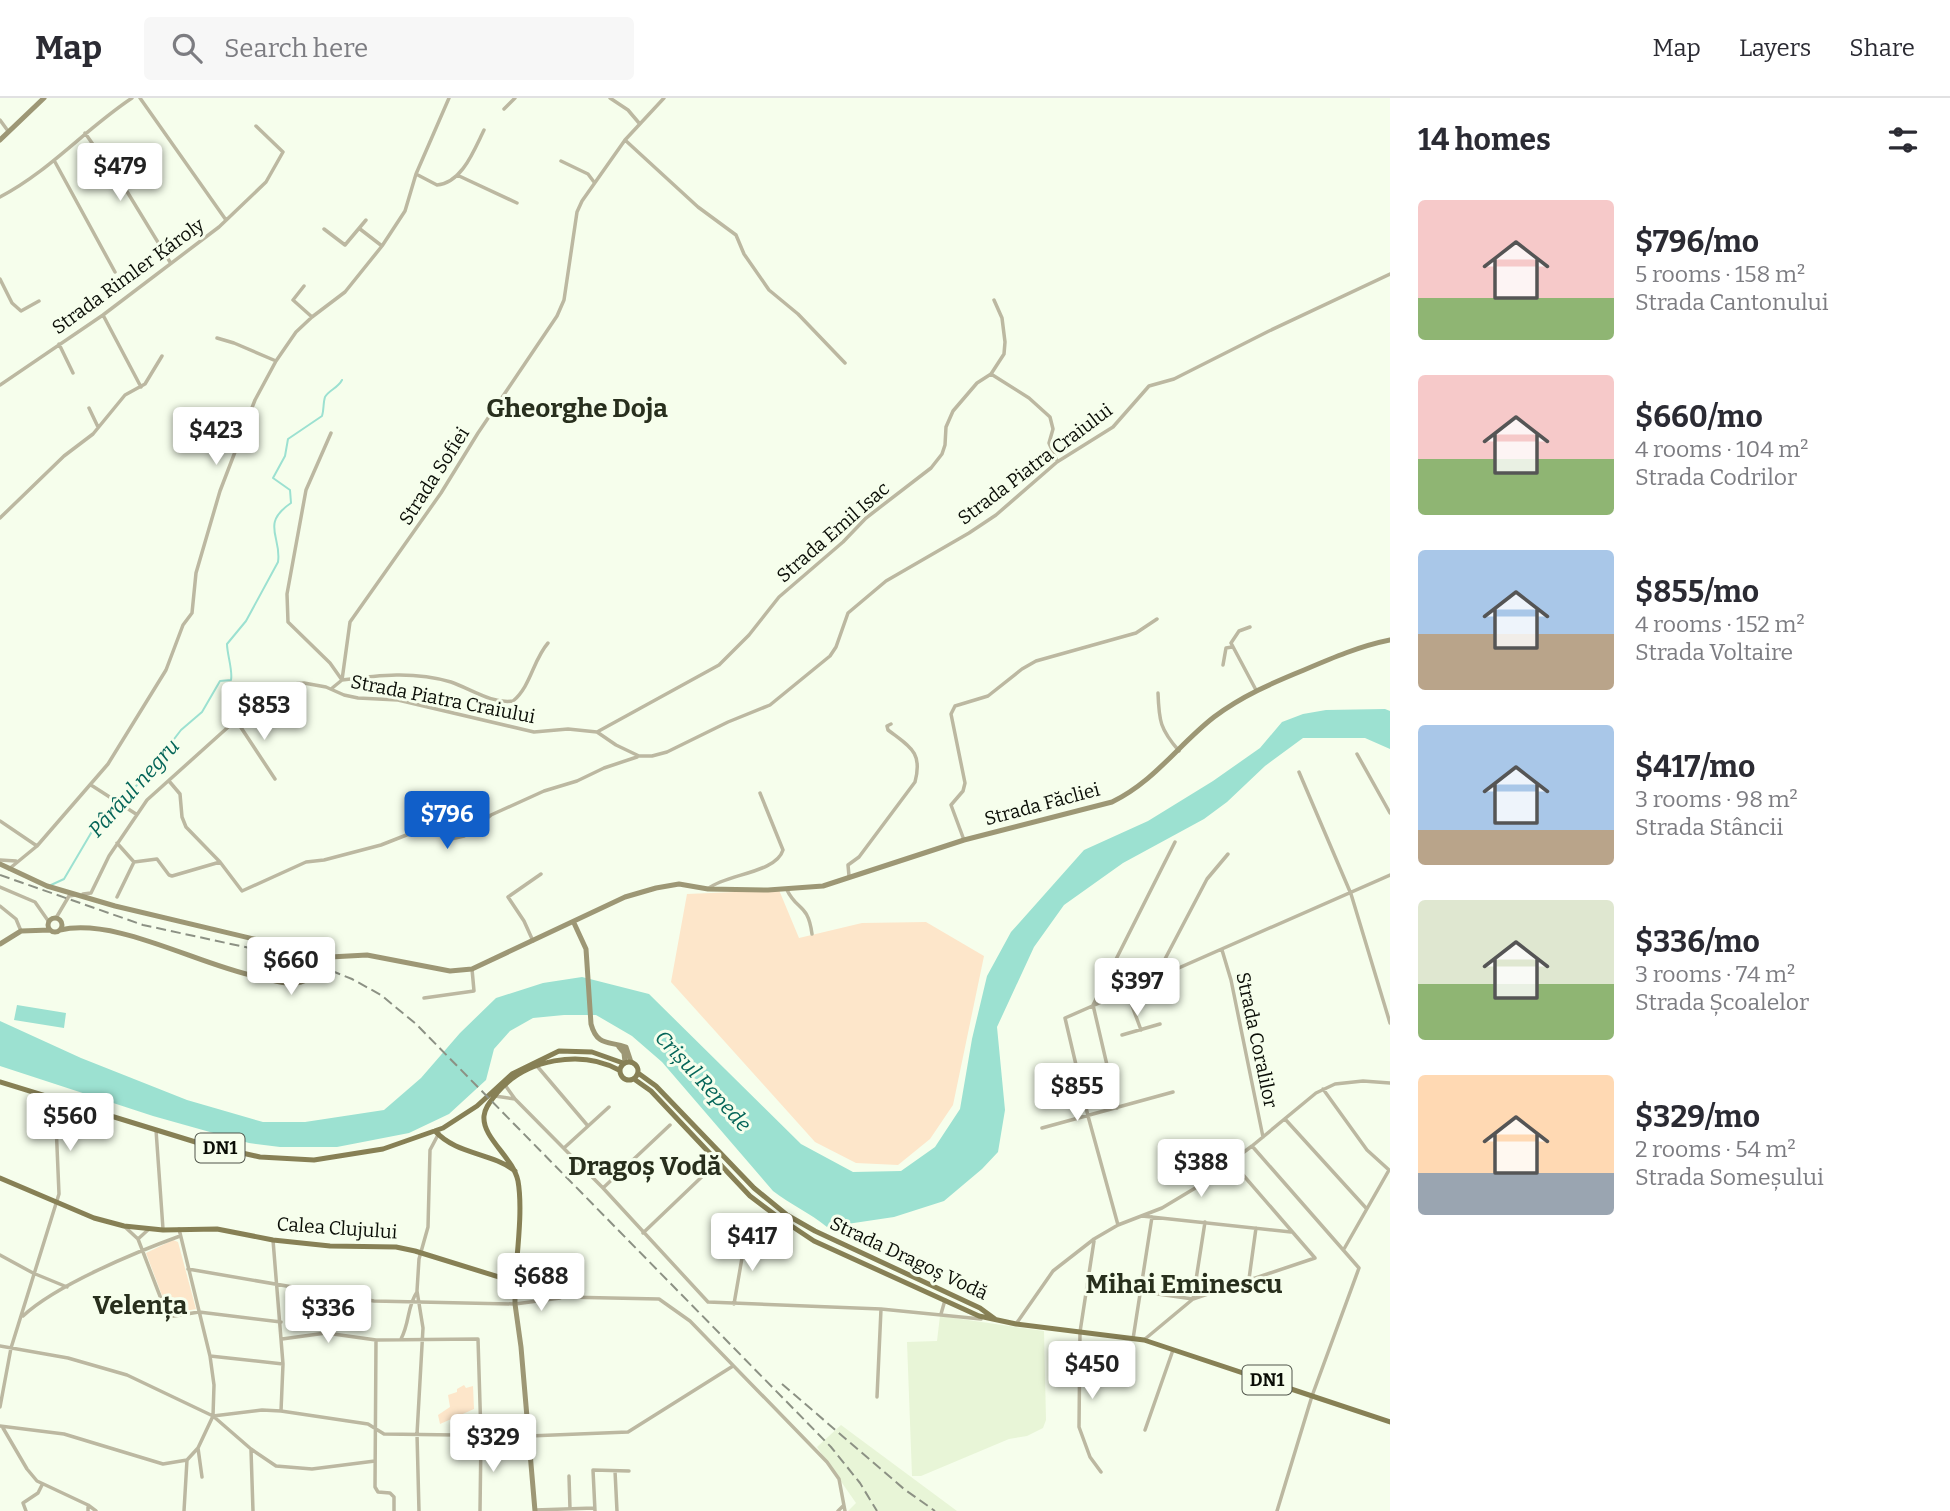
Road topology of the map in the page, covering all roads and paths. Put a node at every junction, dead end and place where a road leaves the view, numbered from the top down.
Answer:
1 (44, 98) edge
2 (132, 98) edge
3 (140, 98) edge
4 (449, 98) edge
5 (515, 98) edge
6 (610, 98) edge
7 (664, 98) edge
8 (504, 109) dead end
9 (0, 120) edge
10 (639, 123) junction
11 (256, 125) dead end
12 (484, 131) dead end
13 (9, 133) junction
14 (85, 133) junction
15 (0, 140) edge
16 (625, 140) junction
17 (561, 160) dead end
18 (55, 162) junction
19 (416, 174) junction
20 (457, 175) junction
21 (594, 182) junction
22 (0, 197) edge
23 (517, 203) dead end
24 (226, 220) junction
25 (366, 220) dead end
26 (324, 229) dead end
27 (360, 229) junction
28 (382, 246) junction
29 (170, 263) junction
30 (115, 272) dead end
31 (1390, 274) edge
32 (0, 279) edge
33 (304, 286) dead end
34 (994, 300) dead end
35 (38, 301) dead end
36 (103, 315) junction
37 (312, 317) junction
38 (217, 338) dead end
39 (60, 344) junction
40 (162, 356) dead end
41 (276, 361) junction
42 (845, 363) dead end
43 (73, 373) dead end
44 (991, 374) junction
45 (0, 385) edge
46 (141, 387) junction
47 (89, 408) dead end
48 (98, 427) junction
49 (331, 433) dead end
50 (1057, 462) junction
51 (0, 518) edge
52 (1157, 619) dead end
53 (1250, 626) dead end
54 (1390, 640) edge
55 (548, 643) dead end
56 (1232, 647) junction
57 (1223, 665) dead end
58 (342, 680) junction
59 (331, 689) junction
60 (1256, 690) junction
61 (1158, 693) dead end
62 (236, 719) junction
63 (891, 724) dead end
64 (597, 732) junction
65 (1179, 751) junction
66 (1357, 754) dead end
67 (639, 756) junction
68 (1299, 772) dead end
69 (275, 779) dead end
70 (169, 781) junction
71 (91, 785) junction
72 (760, 793) dead end
73 (1390, 813) edge
74 (136, 815) junction
75 (0, 821) edge
76 (964, 840) junction
77 (1175, 842) dead end
78 (117, 843) junction
79 (37, 846) junction
80 (1228, 854) dead end
81 (21, 859) junction
82 (0, 862) edge
83 (134, 862) junction
84 (220, 862) junction
85 (9, 869) junction
86 (541, 874) dead end
87 (1390, 875) edge
88 (850, 878) junction
89 (0, 887) edge
90 (708, 888) junction
91 (787, 890) junction
92 (1352, 894) junction
93 (117, 897) dead end
94 (0, 906) edge
95 (55, 920) junction
96 (574, 923) junction
97 (77, 927) junction
98 (60, 930) junction
99 (21, 931) junction
100 (812, 934) dead end
101 (533, 941) junction
102 (0, 944) edge
103 (1222, 950) junction
104 (330, 957) junction
105 (472, 969) junction
106 (1154, 980) junction
107 (1127, 992) junction
108 (424, 998) dead end
109 (1093, 1005) junction
110 (1390, 1023) edge
111 (1160, 1024) dead end
112 (1141, 1030) junction
113 (1122, 1035) dead end
114 (624, 1062) junction
115 (537, 1066) junction
116 (619, 1070) junction
117 (636, 1076) junction
118 (0, 1082) edge
119 (1390, 1083) edge
120 (504, 1085) junction
121 (1323, 1089) junction
122 (1173, 1092) dead end
123 (495, 1096) junction
124 (514, 1099) junction
125 (55, 1100) junction
126 (609, 1107) dead end
127 (1117, 1108) junction
128 (671, 1112) junction
129 (1088, 1116) junction
130 (1285, 1119) junction
131 (682, 1124) junction
132 (670, 1125) junction
133 (588, 1126) junction
134 (1042, 1128) dead end
135 (156, 1130) junction
136 (437, 1133) junction
137 (1263, 1137) junction
138 (1252, 1146) junction
139 (564, 1148) junction
140 (714, 1158) junction
141 (1231, 1161) junction
142 (722, 1166) junction
143 (710, 1169) junction
144 (1390, 1169) edge
145 (515, 1171) junction
146 (0, 1178) edge
147 (603, 1188) junction
148 (56, 1203) junction
149 (1366, 1208) junction
150 (1140, 1216) junction
151 (1152, 1217) junction
152 (1205, 1222) junction
153 (1118, 1225) junction
154 (124, 1226) junction
155 (151, 1228) junction
156 (1256, 1228) junction
157 (163, 1230) junction
158 (1293, 1232) junction
159 (179, 1233) junction
160 (643, 1233) junction
161 (138, 1239) junction
162 (1094, 1239) junction
163 (273, 1240) junction
164 (772, 1248) dead end
165 (1344, 1249) junction
166 (142, 1251) junction
167 (421, 1253) junction
168 (0, 1255) edge
169 (188, 1269) junction
170 (33, 1273) junction
171 (1249, 1279) junction
172 (515, 1283) junction
173 (276, 1284) junction
174 (1087, 1284) junction
175 (67, 1287) junction
176 (539, 1290) junction
177 (417, 1291) junction
178 (1140, 1291) junction
179 (937, 1292) junction
180 (563, 1297) junction
181 (1194, 1299) junction
182 (945, 1300) junction
183 (540, 1301) junction
184 (410, 1302) junction
185 (420, 1302) junction
186 (515, 1304) junction
187 (734, 1304) junction
188 (980, 1308) junction
189 (881, 1309) junction
190 (199, 1312) junction
191 (941, 1314) junction
192 (21, 1318) junction
193 (995, 1319) junction
194 (281, 1322) junction
195 (1016, 1324) junction
196 (1080, 1332) junction
197 (423, 1338) junction
198 (282, 1339) junction
199 (401, 1339) junction
200 (1133, 1339) junction
201 (376, 1340) junction
202 (1144, 1340) junction
203 (0, 1346) edge
204 (11, 1348) junction
205 (1173, 1349) junction
206 (210, 1356) junction
207 (284, 1364) junction
208 (733, 1366) junction
209 (1312, 1396) junction
210 (877, 1397) dead end
211 (0, 1407) edge
212 (281, 1411) junction
213 (213, 1416) junction
214 (1390, 1422) edge
215 (375, 1426) junction
216 (1, 1428) edge
217 (1145, 1430) dead end
218 (417, 1434) junction
219 (481, 1436) junction
220 (530, 1436) junction
221 (198, 1448) junction
222 (251, 1449) junction
223 (187, 1460) junction
224 (374, 1461) junction
225 (615, 1471) junction
226 (629, 1471) dead end
227 (1101, 1472) dead end
228 (569, 1476) dead end
229 (202, 1478) dead end
230 (42, 1485) junction
231 (88, 1508) edge
232 (844, 1508) edge
233 (570, 1509) junction
234 (594, 1509) edge
235 (535, 1510) edge
236 (26, 1511) edge
237 (96, 1511) edge
238 (184, 1511) edge
239 (253, 1511) edge
240 (394, 1511) edge
241 (419, 1511) edge
242 (480, 1511) edge
243 (617, 1511) edge
244 (838, 1511) edge
245 (1277, 1511) edge

1 - 13 street
2 - 14 street
3 - 24 street
4 - 19 street
5 - 8 street
6 - 10 street
7 - 10 street, Strada Sofiei
9 - 13 street
10 - 16 street, Strada Sofiei
11 - 24 street, Strada Rimler Károly
12 - 20 street
13 - 15 street
14 - 18 street
14 - 29 street
16 - 21 street, Strada Sofiei
16 - 42 street
17 - 21 street
18 - 22 street
18 - 30 street
19 - 20 street
19 - 28 street
20 - 23 street
21 - 58 street, Strada Sofiei
24 - 29 street, Strada Rimler Károly
25 - 27 street
26 - 27 street
27 - 28 street
28 - 37 street
29 - 36 street, Strada Rimler Károly
31 - 50 street, Strada Piatra Craiului
32 - 35 street
33 - 37 street
34 - 44 street, Strada Emil Isac
36 - 39 street, Strada Rimler Károly
36 - 46 street
37 - 41 street
38 - 41 street
39 - 43 street
39 - 45 street, Strada Rimler Károly
40 - 46 street
41 - 71 street
44 - 50 street
44 - 64 street, Strada Emil Isac
46 - 48 street
47 - 48 street
48 - 51 street
49 - 58 street
50 - 67 street, Strada Piatra Craiului
52 - 76 street
53 - 56 street
54 - 60 street, Strada Făcliei
55 - 58 street
56 - 57 street
56 - 60 street
58 - 59 street
59 - 62 street, Strada Piatra Craiului
59 - 64 street, Strada Piatra Craiului
60 - 65 street, Strada Făcliei
61 - 65 street
62 - 69 street
62 - 70 street, Strada Piatra Craiului
63 - 88 street
64 - 67 street, Strada Piatra Craiului
65 - 76 street, Strada Făcliei
66 - 73 street
67 - 84 street
68 - 92 street
70 - 74 street, Strada Piatra Craiului
70 - 84 street
71 - 74 street
71 - 79 street
72 - 90 street, Strada Făcliei
74 - 78 street, Strada Piatra Craiului
75 - 79 street
76 - 88 street, Strada Făcliei
77 - 109 street
78 - 83 street
78 - 95 street, Strada Piatra Craiului
79 - 81 street
80 - 106 street
81 - 82 street
81 - 85 street
82 - 85 street, Strada Făcliei
83 - 84 street
83 - 93 street
85 - 104 street, Strada Făcliei
86 - 101 street
87 - 92 street
88 - 91 street, Strada Făcliei
89 - 95 street
90 - 91 street, Strada Făcliei
90 - 96 street, Strada Făcliei
91 - 100 street
92 - 103 street
92 - 110 street
94 - 99 street
95 - 97 street
95 - 98 street
95 - 98 street
95 - 99 street
96 - 101 street, Strada Făcliei
96 - 114 street
97 - 98 street
97 - 104 street
99 - 102 street
101 - 105 street, Strada Făcliei
103 - 106 street
103 - 137 street, Strada Coralilor
104 - 105 street, Strada Făcliei
105 - 108 street
106 - 107 street
107 - 109 street
107 - 112 street
109 - 127 street
109 - 129 street
111 - 112 street
112 - 113 street
114 - 116 main road
114 - 117 main road, Strada Dragoș Vodă / DN1
114 - 136 main road, DN1
115 - 116 main road, Strada Dragoș Vodă / DN1
115 - 120 main road, Strada Dragoș Vodă / DN1
115 - 133 street
116 - 117 main road, Strada Dragoș Vodă / DN1
117 - 128 main road, Strada Dragoș Vodă / DN1
117 - 179 main road, Strada Dragoș Vodă / DN1
118 - 125 main road, DN1
119 - 121 street
120 - 123 main road, DN1
120 - 124 street
121 - 130 street
121 - 144 street
122 - 127 street
123 - 124 street
123 - 145 main road, DN1
124 - 139 street
125 - 135 main road, DN1
125 - 148 street
126 - 133 street
127 - 129 street
128 - 131 main road, Strada Dragoș Vodă / DN1
128 - 132 street
129 - 134 street
129 - 153 street
130 - 137 street
130 - 149 street
131 - 132 street
131 - 140 main road, Strada Dragoș Vodă / DN1
132 - 147 street
133 - 139 street
135 - 136 main road, DN1
135 - 157 street
136 - 145 main road
136 - 167 street
137 - 138 street
138 - 141 street
138 - 165 street
139 - 147 street
140 - 142 main road, Strada Dragoș Vodă / DN1
140 - 143 street
141 - 150 street
141 - 158 street
142 - 143 street
142 - 179 main road, Strada Dragoș Vodă / DN1
143 - 160 street
144 - 149 street
145 - 172 main road, DN1
146 - 148 main road, Calea Clujului
147 - 160 street
148 - 154 main road, Calea Clujului
148 - 170 street
149 - 165 street
150 - 151 street
150 - 153 street
151 - 152 street
151 - 178 street
152 - 156 street
152 - 181 street
153 - 162 street
154 - 155 main road, Calea Clujului
154 - 161 street
155 - 157 main road, Calea Clujului
155 - 161 street
156 - 158 street
156 - 171 street
157 - 159 main road, Calea Clujului
158 - 171 street
159 - 163 main road, Calea Clujului
159 - 166 street
159 - 169 street
160 - 187 street
161 - 166 street
162 - 174 street
162 - 195 street
163 - 167 main road, Calea Clujului
163 - 173 street
164 - 187 street
165 - 209 street
166 - 175 street
166 - 190 street
167 - 172 main road, Calea Clujului
167 - 177 street
168 - 170 street
169 - 173 street
169 - 190 street
170 - 175 street
170 - 192 street
171 - 181 street
172 - 176 street, Calea Clujului
172 - 186 street
173 - 184 street
173 - 194 street
174 - 178 street
174 - 196 street
175 - 192 street
176 - 180 street, Calea Clujului
176 - 183 street
177 - 184 street
177 - 185 street
178 - 181 street
178 - 200 street
179 - 182 main road, Strada Dragoș Vodă / DN1
179 - 188 main road, Strada Dragoș Vodă / DN1
180 - 183 street
180 - 208 street, Calea Clujului
181 - 202 street
182 - 188 main road
182 - 191 street
182 - 193 main road, Strada Dragoș Vodă / DN1
183 - 186 street
184 - 185 street
184 - 199 street
185 - 186 street
185 - 197 street
186 - 220 street
187 - 189 street
188 - 193 main road, Strada Dragoș Vodă / DN1
189 - 191 street
189 - 210 street
190 - 194 street
190 - 206 street
191 - 193 street
192 - 204 street
193 - 195 main road, DN1
194 - 198 street
195 - 196 main road, DN1
196 - 200 main road, DN1
196 - 227 street
197 - 199 street
197 - 218 street
197 - 219 street
198 - 201 street
198 - 207 street
199 - 201 street
200 - 202 main road, DN1
201 - 215 street
202 - 205 main road, DN1
203 - 204 street
204 - 211 street
204 - 213 street
205 - 209 main road, DN1
205 - 217 street
206 - 207 street
206 - 213 street
207 - 212 street
208 - 220 street
208 - 232 street, Calea Clujului
209 - 214 main road, DN1
209 - 245 street
212 - 213 street
212 - 215 street
213 - 221 street
213 - 222 street
215 - 218 street
215 - 224 street
216 - 223 street
216 - 230 street
218 - 219 street
218 - 241 street
219 - 220 street
219 - 242 street
220 - 235 street
221 - 223 street
221 - 229 street
222 - 224 street
222 - 239 street
223 - 238 street
224 - 240 street
225 - 226 street
225 - 234 street
225 - 243 street
228 - 233 street
230 - 231 street
230 - 236 street
231 - 237 street
232 - 244 street
233 - 234 street
233 - 235 street

